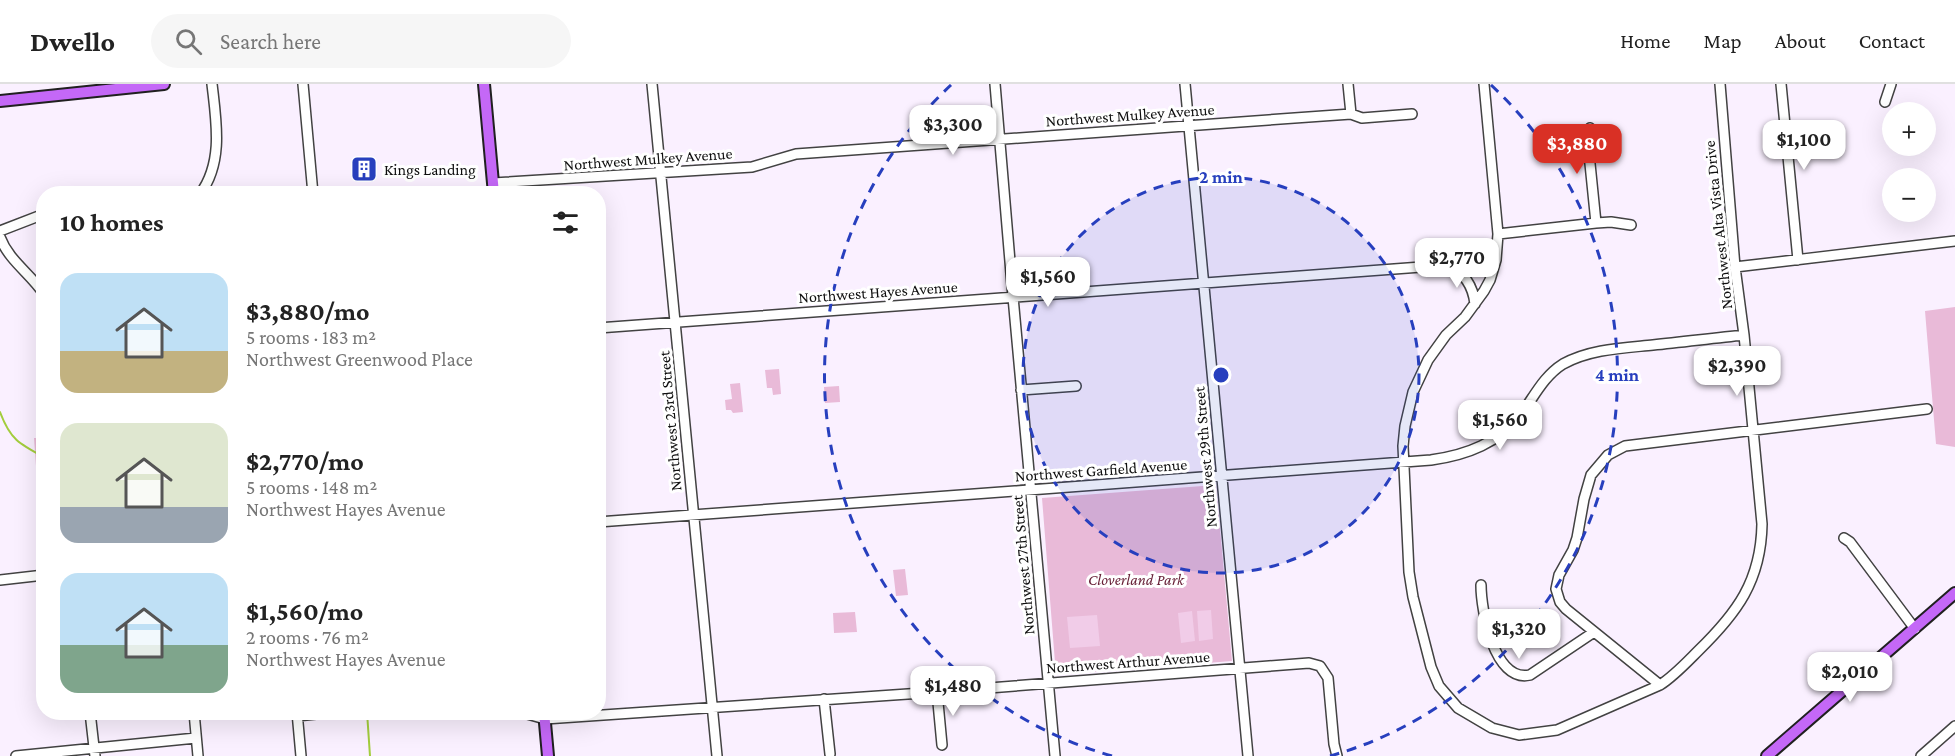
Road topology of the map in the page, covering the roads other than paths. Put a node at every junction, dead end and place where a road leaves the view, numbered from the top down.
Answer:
1 (164, 84) edge
2 (213, 84) edge
3 (303, 84) edge
4 (484, 84) edge
5 (652, 84) edge
6 (995, 84) edge
7 (1185, 84) edge
8 (1348, 84) edge
9 (1484, 84) edge
10 (1720, 84) edge
11 (1781, 84) edge
12 (1891, 84) edge
13 (94, 88) edge
14 (0, 101) edge
15 (1885, 102) dead end
16 (1351, 114) junction
17 (1412, 114) dead end
18 (1189, 125) junction
19 (1590, 128) dead end
20 (999, 139) junction
21 (661, 173) junction
22 (206, 186) edge
23 (312, 186) edge
24 (494, 186) edge
25 (516, 186) edge
26 (36, 217) edge
27 (1596, 224) junction
28 (1631, 225) dead end
29 (0, 231) edge
30 (1498, 234) junction
31 (0, 237) edge
32 (1955, 241) edge
33 (1496, 260) junction
34 (1798, 260) junction
35 (1448, 265) junction
36 (1736, 267) junction
37 (1204, 283) junction
38 (36, 284) edge
39 (1013, 297) junction
40 (1475, 304) junction
41 (676, 322) junction
42 (606, 327) edge
43 (1744, 335) junction
44 (1076, 386) dead end
45 (1021, 390) junction
46 (1927, 409) dead end
47 (1754, 430) junction
48 (1404, 462) junction
49 (1222, 476) junction
50 (1030, 490) junction
51 (694, 515) junction
52 (606, 521) edge
53 (1844, 537) dead end
54 (36, 576) edge
55 (0, 580) edge
56 (1481, 585) dead end
57 (1953, 598) edge
58 (1915, 629) junction
59 (1594, 632) junction
60 (1240, 668) junction
61 (1048, 682) junction
62 (1660, 686) junction
63 (937, 692) junction
64 (825, 699) junction
65 (712, 708) junction
66 (606, 713) edge
67 (91, 720) edge
68 (195, 720) edge
69 (298, 720) edge
70 (545, 720) edge
71 (1955, 726) edge
72 (196, 738) junction
73 (942, 745) dead end
74 (94, 752) edge
75 (830, 754) dead end
76 (16, 756) edge
77 (198, 756) edge
78 (301, 756) edge
79 (548, 756) edge
80 (717, 756) edge
81 (1055, 756) edge
82 (1248, 756) edge
83 (1337, 756) edge
84 (1767, 756) edge
85 (1921, 756) edge

1 - 13 main road
2 - 22 street
3 - 23 street
4 - 24 main road
5 - 21 street, Northwest 23rd Street
6 - 20 street, Northwest 27th Street
7 - 18 street, Northwest 29th Street
8 - 16 street
9 - 30 street, Northwest Alta Vista Drive
10 - 36 street, Northwest Alta Vista Drive
11 - 34 street
12 - 15 street
13 - 14 main road
16 - 17 street, Northwest Mulkey Avenue
16 - 18 street, Northwest Mulkey Avenue
18 - 20 street, Northwest Mulkey Avenue
18 - 37 street, Northwest 29th Street
19 - 27 street
20 - 21 street, Northwest Mulkey Avenue
20 - 39 street, Northwest 27th Street
21 - 25 street, Northwest Mulkey Avenue
21 - 41 street, Northwest 23rd Street
26 - 29 street
27 - 28 street
27 - 30 street
30 - 33 street, Northwest Alta Vista Drive
31 - 38 street
32 - 34 street
33 - 35 street, Northwest Hayes Avenue
33 - 40 street, Northwest Alta Vista Drive
34 - 36 street
35 - 37 street, Northwest Hayes Avenue
35 - 40 street
36 - 43 street, Northwest Alta Vista Drive
37 - 39 street, Northwest Hayes Avenue
37 - 49 street, Northwest 29th Street
39 - 41 street, Northwest Hayes Avenue
39 - 45 street, Northwest 27th Street
40 - 48 street, Northwest Alta Vista Drive
41 - 42 street, Northwest Hayes Avenue
41 - 51 street, Northwest 23rd Street
43 - 47 street, Northwest Alta Vista Drive
43 - 48 street, Northwest Garfield Avenue
44 - 45 street
45 - 50 street, Northwest 27th Street
46 - 47 street
47 - 59 street
47 - 62 street, Northwest Alta Vista Drive
48 - 49 street, Northwest Garfield Avenue
48 - 62 street, Northwest Alta Vista Drive
49 - 50 street, Northwest Garfield Avenue
49 - 60 street, Northwest 29th Street
50 - 51 street, Northwest Garfield Avenue
50 - 61 street, Northwest 27th Street
51 - 52 street, Northwest Garfield Avenue
51 - 65 street, Northwest 23rd Street
53 - 58 street
54 - 55 street
56 - 59 street
57 - 58 main road
58 - 84 main road
59 - 62 street
60 - 61 street, Northwest Arthur Avenue
60 - 82 street, Northwest 29th Street
60 - 83 street, Northwest Arthur Avenue
61 - 63 street, Northwest Arthur Avenue
61 - 81 street, Northwest 27th Street
63 - 64 street, Northwest Arthur Avenue
63 - 73 street
64 - 65 street, Northwest Arthur Avenue
64 - 75 street
65 - 66 street, Northwest Arthur Avenue
65 - 80 street, Northwest 23rd Street
67 - 74 street
68 - 72 street
69 - 78 street
70 - 79 main road
71 - 85 street
72 - 74 street
72 - 77 street
74 - 76 street

